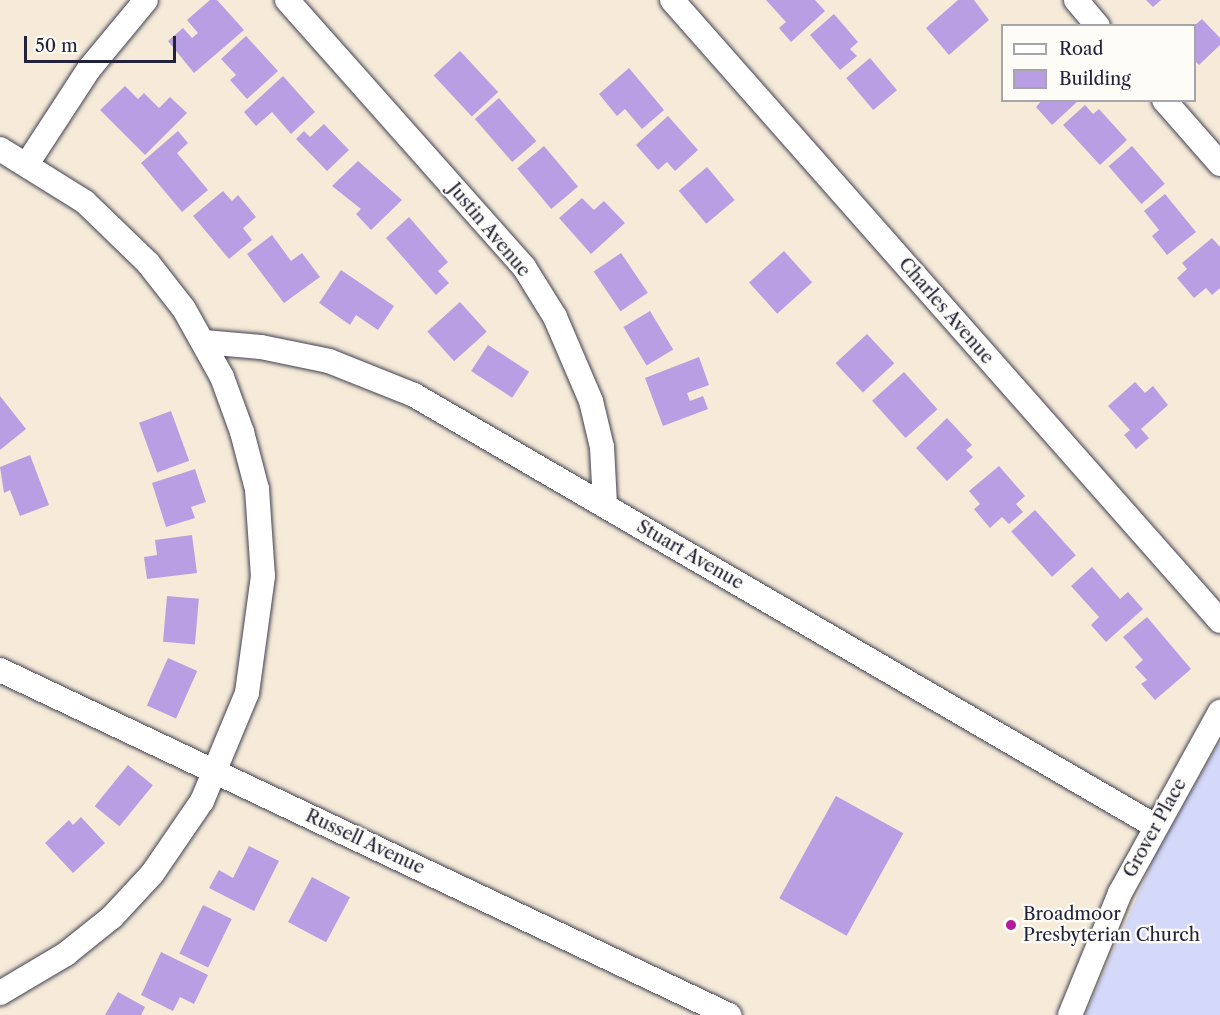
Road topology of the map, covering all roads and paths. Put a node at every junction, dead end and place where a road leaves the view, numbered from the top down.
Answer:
1 (146, 0) edge
2 (287, 0) edge
3 (672, 0) edge
4 (1076, 0) edge
5 (1096, 24) edge
6 (1166, 102) edge
7 (0, 149) edge
8 (27, 164) junction
9 (1220, 164) edge
10 (204, 342) junction
11 (605, 505) junction
12 (1220, 621) edge
13 (0, 670) edge
14 (1220, 712) edge
15 (217, 773) junction
16 (1155, 826) junction
17 (0, 993) edge
18 (729, 1015) edge
19 (1070, 1015) edge

1 - 8 street
2 - 11 street, Justin Avenue
3 - 12 street, Charles Avenue
4 - 5 street
6 - 9 street
7 - 8 street
8 - 10 street
10 - 11 street, Stuart Avenue
10 - 15 street
11 - 16 street, Stuart Avenue
13 - 15 street, Russell Avenue
14 - 16 street, Grover Place
15 - 17 street
15 - 18 street, Russell Avenue
16 - 19 street, Grover Place

